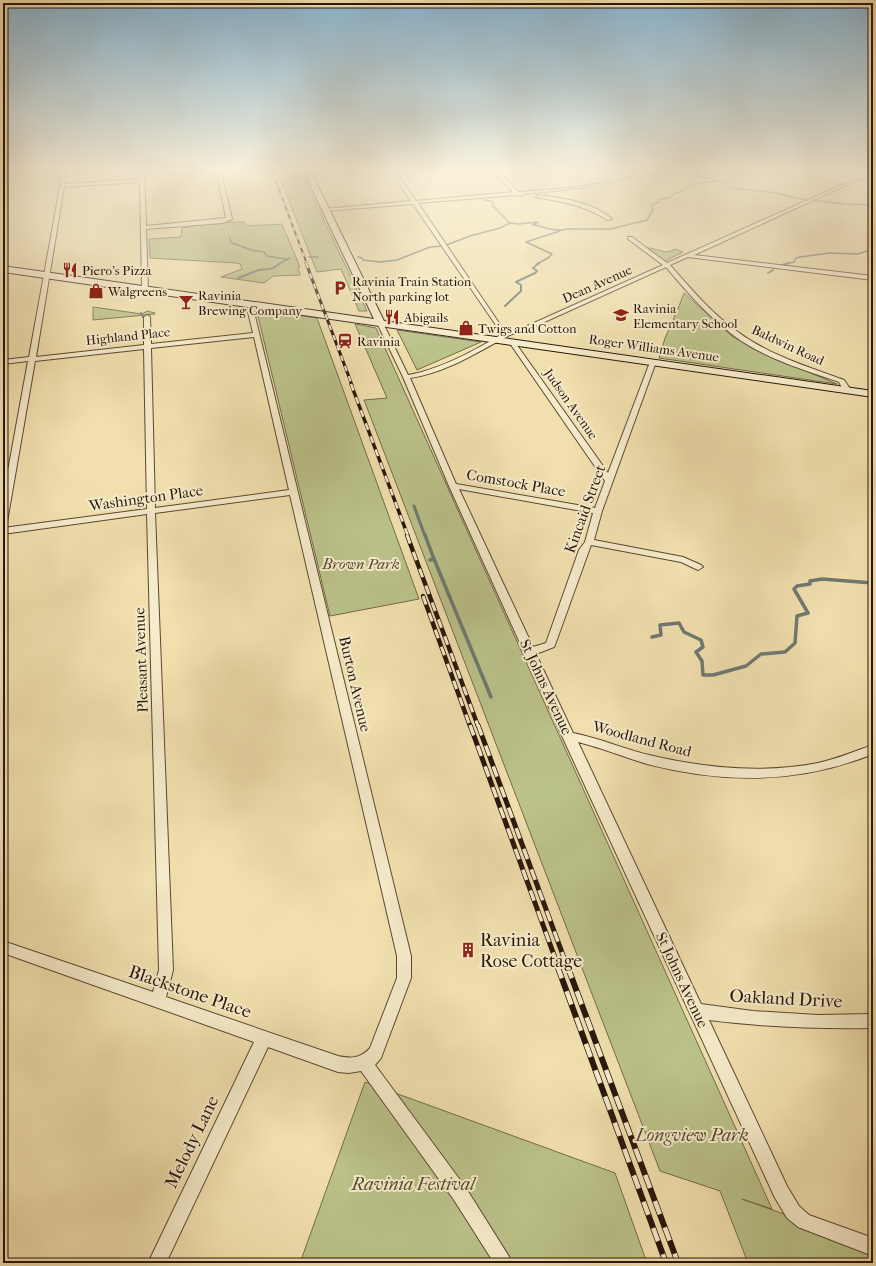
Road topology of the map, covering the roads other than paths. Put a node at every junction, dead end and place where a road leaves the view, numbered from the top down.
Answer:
1 (55, 227) edge
2 (155, 227) edge
3 (333, 227) edge
4 (432, 227) edge
5 (753, 227) edge
6 (144, 228) joint
7 (630, 238) dead end
8 (689, 256) junction
9 (667, 265) junction
10 (3, 268) edge
11 (47, 274) junction
12 (873, 278) edge
13 (145, 289) junction
14 (255, 305) junction
15 (147, 317) dead end
16 (380, 323) junction
17 (256, 335) junction
18 (509, 338) junction
19 (497, 340) junction
20 (147, 347) junction
21 (32, 358) junction
22 (3, 362) edge
23 (653, 362) junction
24 (406, 377) junction
25 (848, 390) junction
26 (873, 394) edge
27 (609, 481) junction
28 (453, 486) junction
29 (293, 492) junction
30 (152, 511) junction
31 (598, 512) junction
32 (3, 522) edge
33 (3, 531) edge
34 (589, 542) junction
35 (698, 567) dead end
36 (530, 652) junction
37 (568, 736) junction
38 (873, 748) edge
39 (3, 947) edge
40 (157, 1000) junction
41 (696, 1011) junction
42 (873, 1021) edge
43 (264, 1038) junction
44 (364, 1063) junction
45 (873, 1247) edge
46 (156, 1263) edge
47 (504, 1263) edge

1 - 11 street
2 - 6 street
3 - 16 street, St Johns Avenue
4 - 18 street, Judson Avenue
5 - 8 street, Dean Avenue
6 - 13 street
7 - 9 street, Baldwin Road
8 - 9 street, Dean Avenue
8 - 12 street
9 - 18 street, Dean Avenue
9 - 25 street, Baldwin Road
10 - 11 street, Roger Williams Avenue
11 - 13 street, Roger Williams Avenue
11 - 21 street
13 - 14 street, Roger Williams Avenue
14 - 16 street, Roger Williams Avenue
14 - 17 street, Burton Avenue
15 - 20 street, Pleasant Avenue
16 - 19 street, Roger Williams Avenue
16 - 24 street, St Johns Avenue
17 - 20 street, Highland Place
17 - 29 street, Burton Avenue
18 - 19 street, Roger Williams Avenue
18 - 23 street, Roger Williams Avenue
18 - 27 street, Judson Avenue
19 - 24 street
20 - 21 street, Highland Place
20 - 30 street, Pleasant Avenue
21 - 22 street, Highland Place
21 - 32 street
23 - 25 street, Roger Williams Avenue
23 - 27 street, Kincaid Street
24 - 28 street, St Johns Avenue
25 - 26 street, Roger Williams Avenue
27 - 31 street, Kincaid Street
28 - 31 street, Comstock Place
28 - 36 street, St Johns Avenue
29 - 30 street, Washington Place
29 - 44 street, Burton Avenue
30 - 33 street, Washington Place
30 - 40 street, Pleasant Avenue
31 - 34 street, Kincaid Street
34 - 35 street
34 - 36 street, Kincaid Street
36 - 37 street, St Johns Avenue
37 - 38 street, Woodland Road
37 - 41 street, St Johns Avenue
39 - 40 street, Blackstone Place
40 - 43 street, Blackstone Place
41 - 42 street, Oakland Drive
41 - 45 street, St Johns Avenue
43 - 44 street, Blackstone Place
43 - 46 street, Melody Lane
44 - 47 street

